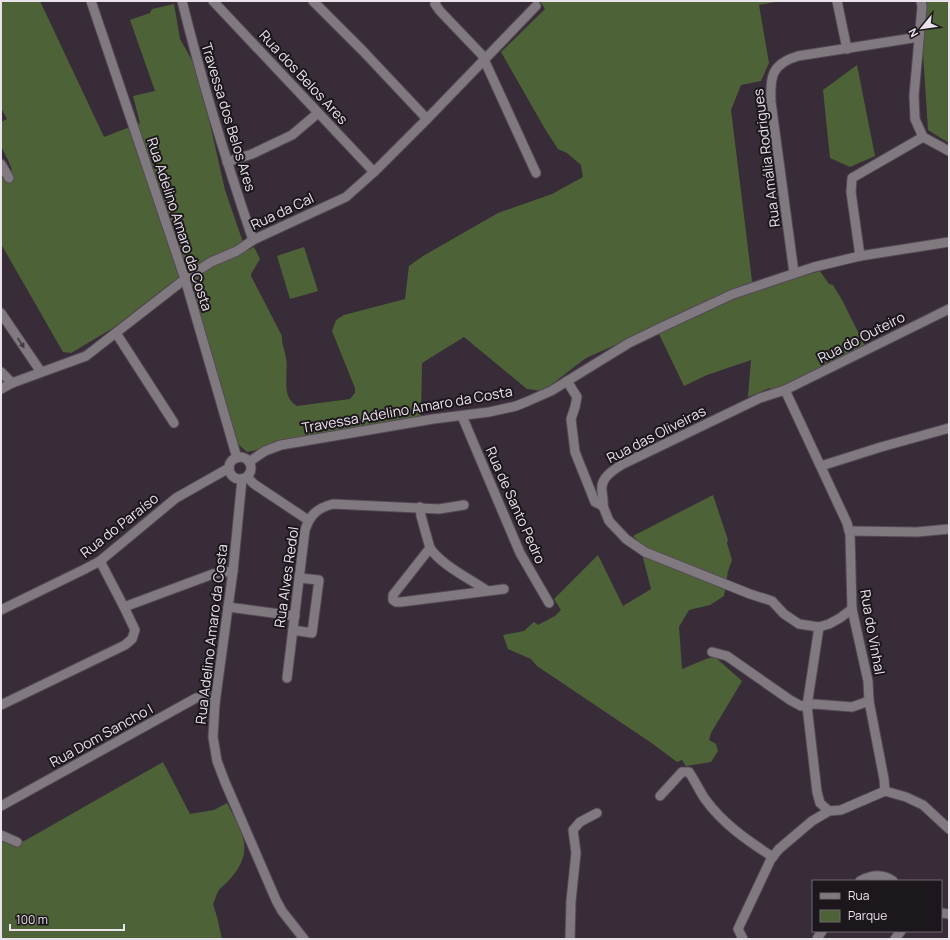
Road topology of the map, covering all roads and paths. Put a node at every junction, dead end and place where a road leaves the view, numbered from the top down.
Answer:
1 (91, 1) edge
2 (182, 1) edge
3 (213, 1) edge
4 (313, 1) edge
5 (436, 1) edge
6 (837, 1) edge
7 (921, 1) edge
8 (536, 6) dead end
9 (919, 37) junction
10 (847, 49) junction
11 (484, 61) junction
12 (318, 113) junction
13 (427, 119) junction
14 (923, 137) junction
15 (949, 151) edge
16 (227, 162) junction
17 (1, 164) edge
18 (374, 172) junction
19 (536, 173) dead end
20 (9, 178) dead end
21 (253, 240) junction
22 (949, 242) edge
23 (860, 256) junction
24 (794, 273) junction
25 (185, 279) junction
26 (948, 312) edge
27 (1, 313) edge
28 (116, 333) junction
29 (1, 372) edge
30 (41, 372) junction
31 (568, 381) junction
32 (12, 383) junction
33 (1, 389) edge
34 (785, 390) junction
35 (462, 416) junction
36 (174, 422) dead end
37 (949, 428) edge
38 (237, 458) junction
39 (249, 462) junction
40 (821, 466) junction
41 (229, 468) junction
42 (245, 478) junction
43 (464, 505) dead end
44 (603, 506) junction
45 (420, 507) junction
46 (308, 520) junction
47 (949, 529) edge
48 (849, 531) junction
49 (430, 548) junction
50 (100, 560) junction
51 (233, 571) junction
52 (299, 578) junction
53 (504, 588) dead end
54 (486, 590) junction
55 (549, 603) dead end
56 (124, 607) junction
57 (228, 607) junction
58 (852, 609) junction
59 (1, 610) edge
60 (295, 616) junction
61 (818, 627) junction
62 (293, 630) junction
63 (712, 652) dead end
64 (287, 678) dead end
65 (869, 701) junction
66 (215, 703) junction
67 (1, 705) edge
68 (808, 706) junction
69 (885, 791) junction
70 (660, 796) dead end
71 (1, 806) edge
72 (829, 810) junction
73 (597, 813) dead end
74 (949, 829) edge
75 (1, 835) edge
76 (18, 842) dead end
77 (773, 857) junction
78 (863, 880) edge
79 (892, 880) edge
80 (304, 939) edge
81 (570, 939) edge
82 (743, 939) edge

1 - 25 street, Rua Adelino Amaro da Costa
2 - 16 street, Travessa dos Belos Ares
3 - 12 street, Rua dos Belos Ares
4 - 13 street
5 - 11 street
6 - 10 street
7 - 9 street
8 - 11 street, Rua da Cal
9 - 10 street, Rua Amália Rodrigues
9 - 14 street
10 - 24 street, Rua Amália Rodrigues
11 - 13 street, Rua da Cal
11 - 19 street
12 - 16 street
12 - 18 street, Rua dos Belos Ares
13 - 18 street, Rua da Cal
14 - 15 street
14 - 23 street
16 - 21 street, Travessa dos Belos Ares
17 - 20 street
18 - 21 street, Rua da Cal
21 - 25 street, Rua da Cal
22 - 23 street, Travessa Adelino Amaro da Costa
23 - 24 street, Travessa Adelino Amaro da Costa
24 - 31 street, Travessa Adelino Amaro da Costa
25 - 28 street, Rua da Cal
25 - 38 street, Rua Adelino Amaro da Costa
26 - 34 street, Rua do Outeiro
27 -> 30 street
28 - 30 street, Rua da Cal
28 - 36 street
29 - 32 street
30 - 32 street, Rua da Cal
31 - 35 street, Travessa Adelino Amaro da Costa
31 - 44 street
32 - 33 street, Rua da Cal
34 - 40 street, Rua do Vinhal
34 - 44 street, Rua das Oliveiras
35 - 39 street, Travessa Adelino Amaro da Costa
35 - 55 street, Rua de Santo Pedro
37 - 40 street
38 - 39 street
38 - 41 street
39 - 42 street
40 - 48 street, Rua do Vinhal
41 - 42 street
41 - 50 street, Rua do Paraíso
42 - 46 street
42 - 51 street, Rua Adelino Amaro da Costa
43 - 45 street, Rua Alves Redol
44 - 61 street
45 - 46 street, Rua Alves Redol
45 - 49 street
46 - 52 street, Rua Alves Redol
47 - 48 street
48 - 58 street, Rua do Vinhal
49 - 54 street
49 - 54 street
50 - 56 street
50 - 59 street, Rua do Paraíso
51 - 56 street
51 - 57 street, Rua Adelino Amaro da Costa
52 - 60 street, Rua Alves Redol
52 - 62 street
53 - 54 street
56 - 67 street
57 - 60 street
57 - 66 street, Rua Adelino Amaro da Costa
58 - 61 street
58 - 65 street, Rua do Vinhal
60 - 62 street, Rua Alves Redol
61 - 68 street
62 - 64 street, Rua Alves Redol
63 - 68 street
65 - 68 street
65 - 69 street, Rua do Vinhal
66 - 71 street, Rua Dom Sancho I
66 - 80 street, Rua Adelino Amaro da Costa
68 - 72 street
69 - 72 street
69 - 74 street
70 - 77 street
72 - 77 street
73 - 81 street
75 - 76 street
77 - 82 street
78 - 79 street

